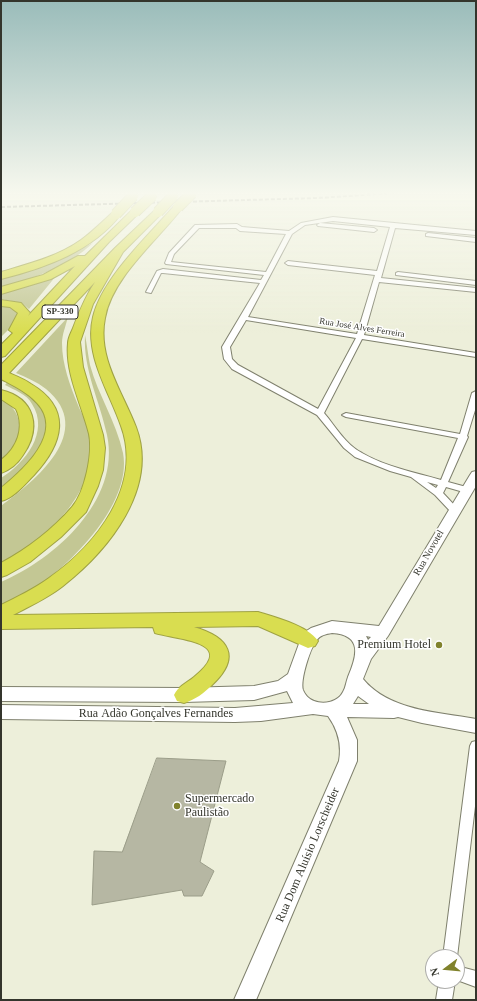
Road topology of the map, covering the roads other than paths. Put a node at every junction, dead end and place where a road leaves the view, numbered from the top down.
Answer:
1 (88, 240) edge
2 (105, 240) joint
3 (130, 240) edge
4 (147, 240) edge
5 (184, 240) edge
6 (286, 240) edge
7 (389, 240) edge
8 (119, 250) junction
9 (288, 263) dead end
10 (268, 274) junction
11 (398, 274) dead end
12 (1, 276) edge
13 (378, 277) junction
14 (263, 282) junction
15 (476, 283) edge
16 (476, 290) edge
17 (1, 291) edge
18 (149, 292) dead end
19 (1, 303) edge
20 (244, 318) junction
21 (360, 337) junction
22 (1, 352) edge
23 (476, 355) edge
24 (4, 375) edge
25 (476, 393) edge
26 (1, 394) edge
27 (320, 413) junction
28 (346, 415) dead end
29 (464, 437) junction
30 (1, 468) edge
31 (411, 474) junction
32 (444, 482) junction
33 (472, 484) edge
34 (438, 493) junction
35 (1, 496) edge
36 (454, 510) junction
37 (1, 571) edge
38 (1, 613) edge
39 (1, 622) edge
40 (121, 622) junction
41 (346, 629) junction
42 (383, 632) junction
43 (308, 641) junction
44 (364, 657) junction
45 (295, 678) junction
46 (355, 680) junction
47 (1, 694) edge
48 (184, 695) junction
49 (311, 708) junction
50 (336, 708) junction
51 (398, 710) junction
52 (1, 712) edge
53 (476, 726) edge
54 (476, 746) edge
55 (451, 949) edge
56 (465, 976) edge
57 (476, 979) edge
58 (446, 989) edge
59 (245, 1000) edge
60 (444, 1000) edge

1 - 12 highway, bridge
2 - 17 highway
2 - 22 highway, SP-330
3 - 8 highway, SP-330, bridge
4 - 38 highway
5 - 10 street
6 - 10 street
7 - 13 street
8 - 24 highway, SP-330
8 - 37 highway
9 - 13 street
10 - 14 street
11 - 15 street
13 - 16 street
13 - 21 street
14 - 18 street
14 - 20 street
19 - 22 highway
20 - 21 street, Rua José Alves Ferreira
20 - 27 street
21 - 23 street, Rua José Alves Ferreira
21 - 27 street
24 - 35 highway
25 - 29 street
26 - 30 highway
27 - 31 street
28 - 29 street
29 - 32 street
31 - 32 street
31 - 34 street
32 - 33 street
32 - 34 street
33 - 36 street, Rua Novotel
34 - 36 street
36 - 42 street, Rua Novotel
39 - 40 highway
40 - 43 highway
40 - 48 highway
41 - 42 street
41 - 43 street
41 - 44 street
42 - 44 street, Rua Novotel
43 - 45 street
44 - 46 street
45 - 48 street, Rua Adão Gonçalves Fernandes
45 - 49 street
46 - 50 street
46 - 51 street
47 - 48 street, Rua Adão Gonçalves Fernandes
49 - 50 street
49 - 52 street, Rua Adão Gonçalves Fernandes
50 - 51 street
50 - 59 street, Rua Dom Aluísio Lorscheider
51 - 53 street
54 - 55 street
56 - 57 street
58 - 60 street

